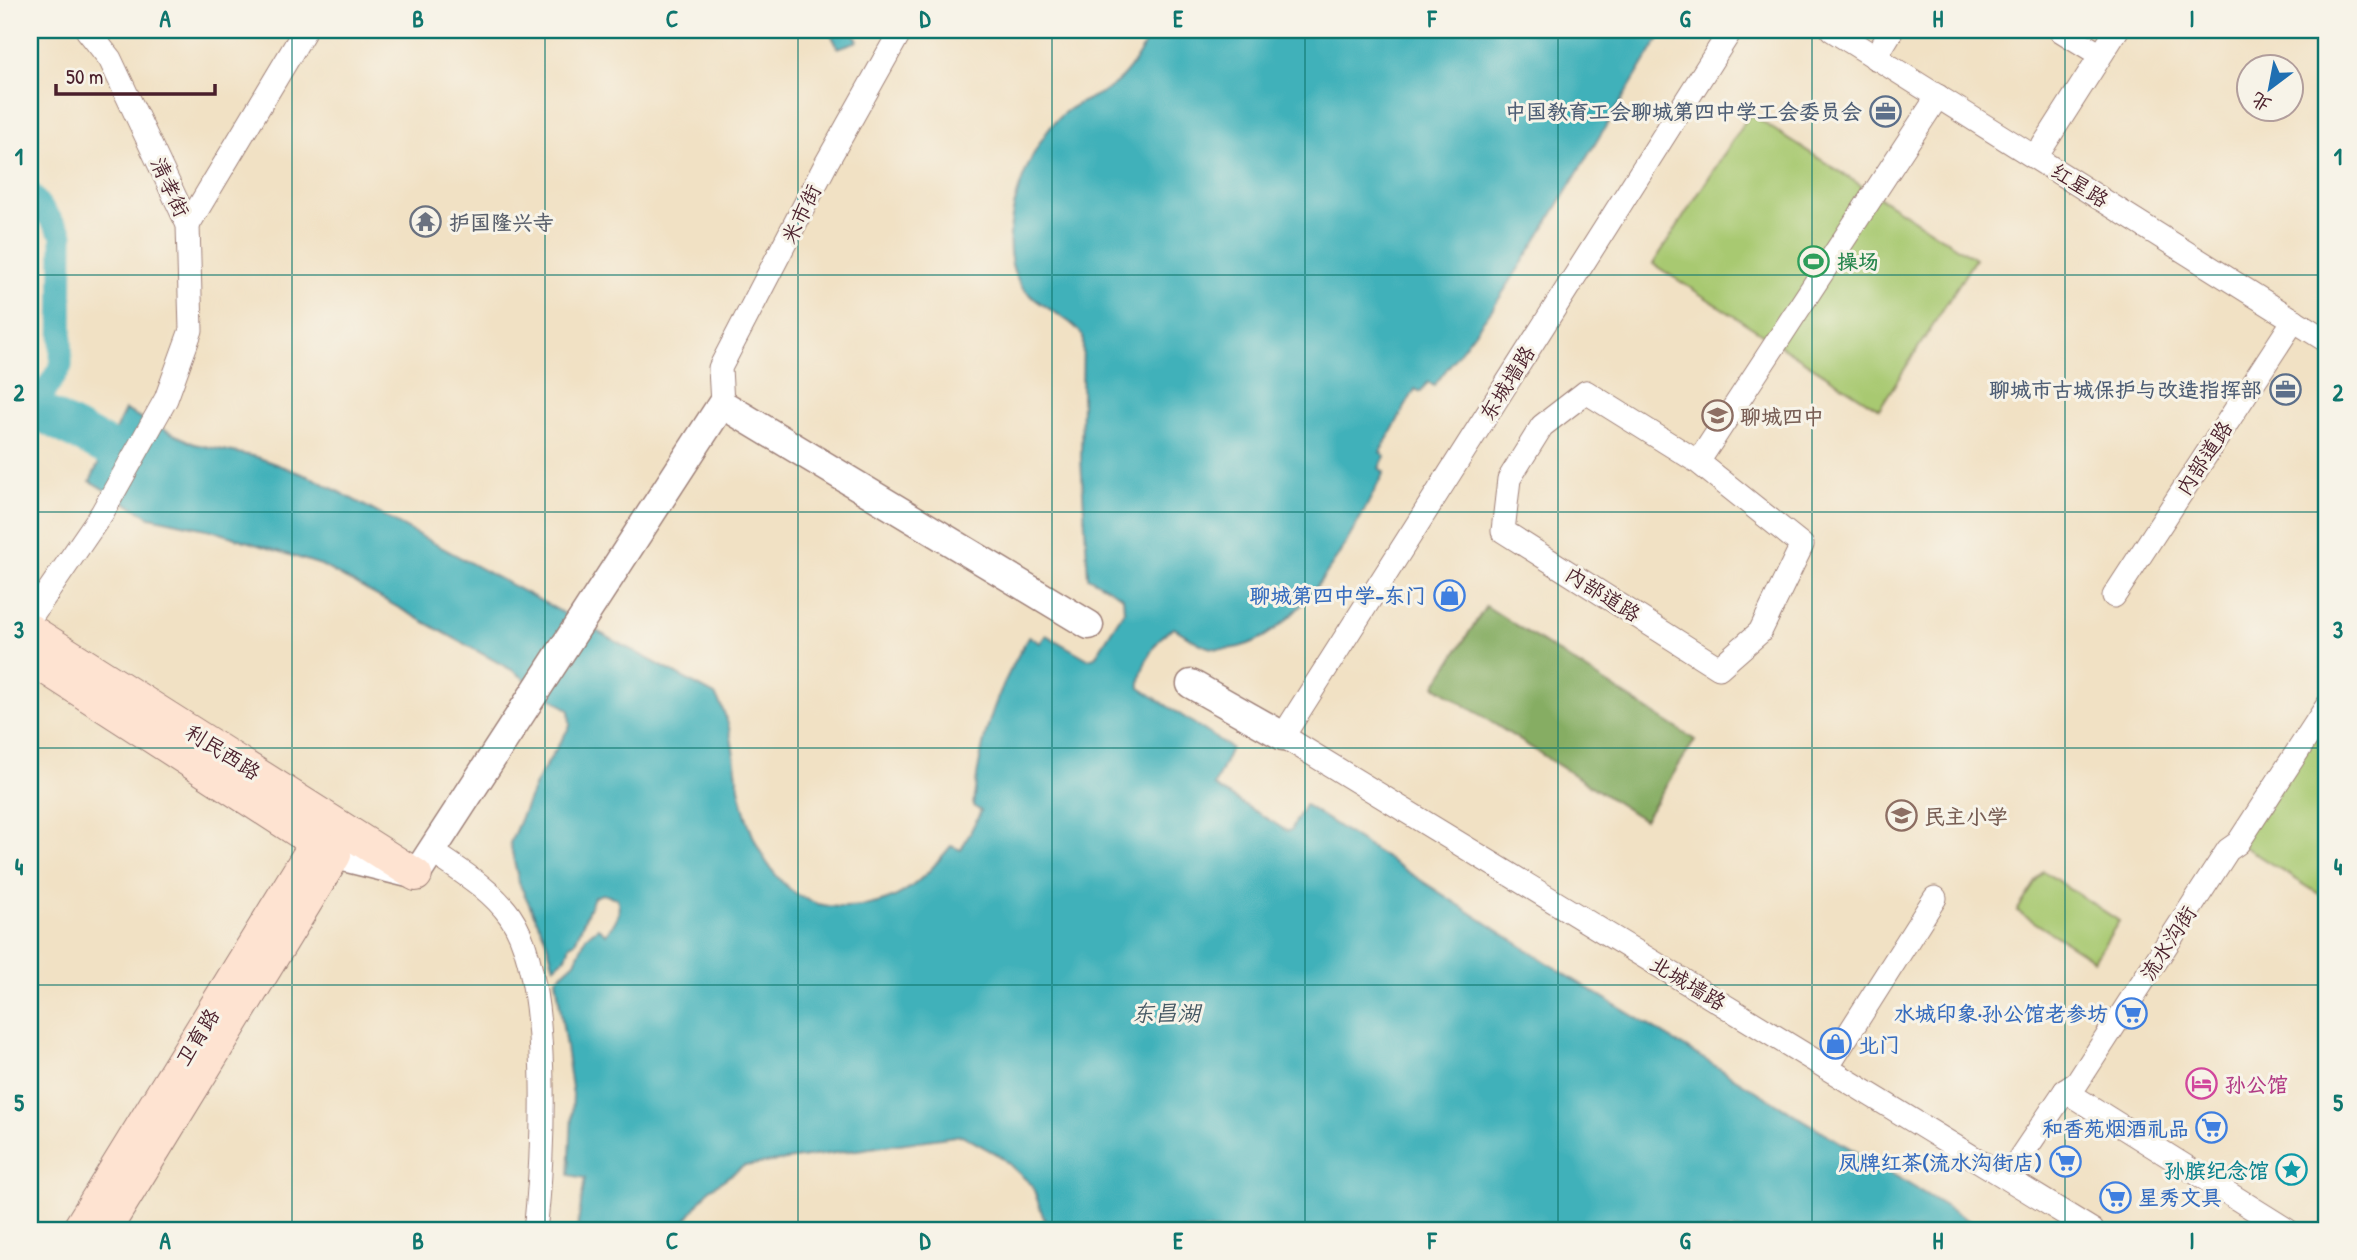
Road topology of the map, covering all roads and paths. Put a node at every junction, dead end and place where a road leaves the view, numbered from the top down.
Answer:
1 (87, 30) edge
2 (305, 30) edge
3 (901, 30) edge
4 (1731, 30) edge
5 (1832, 30) edge
6 (1892, 30) edge
7 (2060, 30) edge
8 (2117, 30) edge
9 (2099, 54) junction
10 (1875, 58) junction
11 (1938, 96) junction
12 (2036, 157) junction
13 (188, 225) junction
14 (2294, 320) junction
15 (2327, 341) edge
16 (722, 404) junction
17 (1698, 462) junction
18 (2114, 596) dead end
19 (30, 618) edge
20 (1089, 625) dead end
21 (30, 630) edge
22 (30, 658) edge
23 (1191, 684) dead end
24 (2327, 706) edge
25 (1283, 736) junction
26 (326, 849) junction
27 (425, 864) junction
28 (1935, 898) dead end
29 (1827, 1068) junction
30 (2065, 1091) junction
31 (2007, 1177) junction
32 (78, 1230) edge
33 (105, 1230) edge
34 (535, 1230) edge
35 (2092, 1230) edge
36 (2287, 1230) edge

1 - 13 street, 清孝街
2 - 13 street
3 - 16 street, 米市街
4 - 25 street, 东城墙路
5 - 10 street, 红星路
6 - 10 street
7 - 9 street
8 - 9 street
9 - 12 street
10 - 11 street, 红星路
11 - 12 street, 红星路
11 - 17 street
12 - 14 street, 红星路
13 - 19 street, 清孝街
14 - 15 street, 红星路
14 - 18 street, 内部道路
16 - 20 street
16 - 27 street
17 - 17 street, 内部道路
21 - 27 main road, 利民西路
22 - 26 main road, 利民西路
23 - 25 street
24 - 30 street, 流水沟街
25 - 29 street, 北城墙路
26 - 27 street
26 - 32 main road, 卫育路
26 - 33 main road, 卫育路
27 - 34 street
28 - 29 street
29 - 31 street, 北城墙路
30 - 31 street, 流水沟街
30 - 36 street
31 - 35 street, 北城墙路

